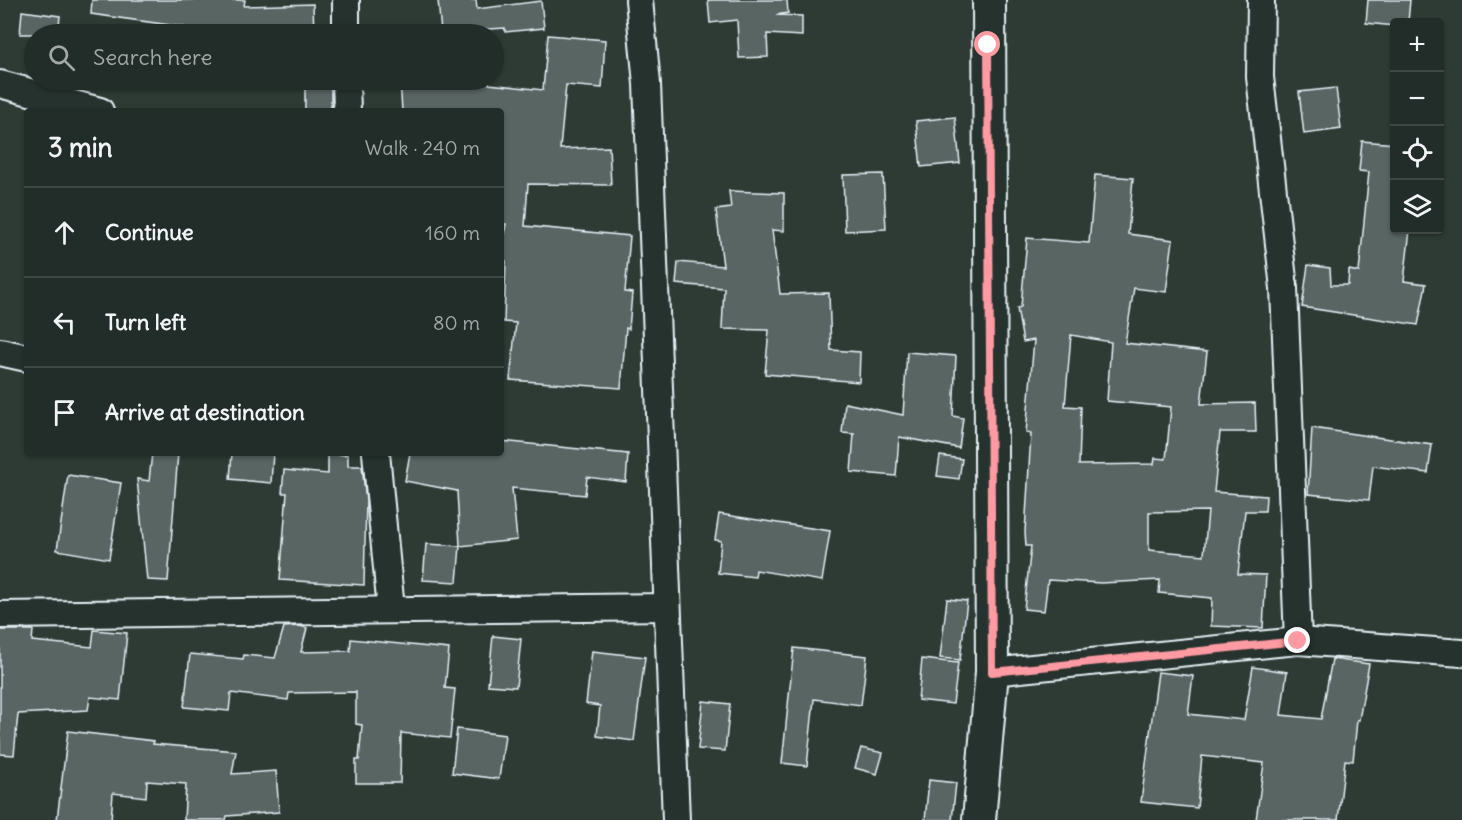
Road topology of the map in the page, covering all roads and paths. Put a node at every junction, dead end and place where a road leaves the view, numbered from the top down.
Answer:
1 (346, 0) edge
2 (639, 0) edge
3 (989, 0) edge
4 (1261, 0) edge
5 (346, 24) edge
6 (0, 84) edge
7 (346, 90) edge
8 (89, 108) edge
9 (346, 108) edge
10 (0, 352) edge
11 (24, 357) edge
12 (376, 456) edge
13 (667, 607) junction
14 (391, 610) junction
15 (0, 615) edge
16 (1298, 641) junction
17 (1462, 653) edge
18 (992, 672) junction
19 (676, 820) edge
20 (979, 820) edge

1 - 5 street
2 - 13 street
3 - 18 street
4 - 16 street
6 - 8 street
7 - 9 street
10 - 11 street
12 - 14 street
13 - 14 street
13 - 19 street
14 - 15 street
16 - 17 street
16 - 18 street
18 - 20 street

